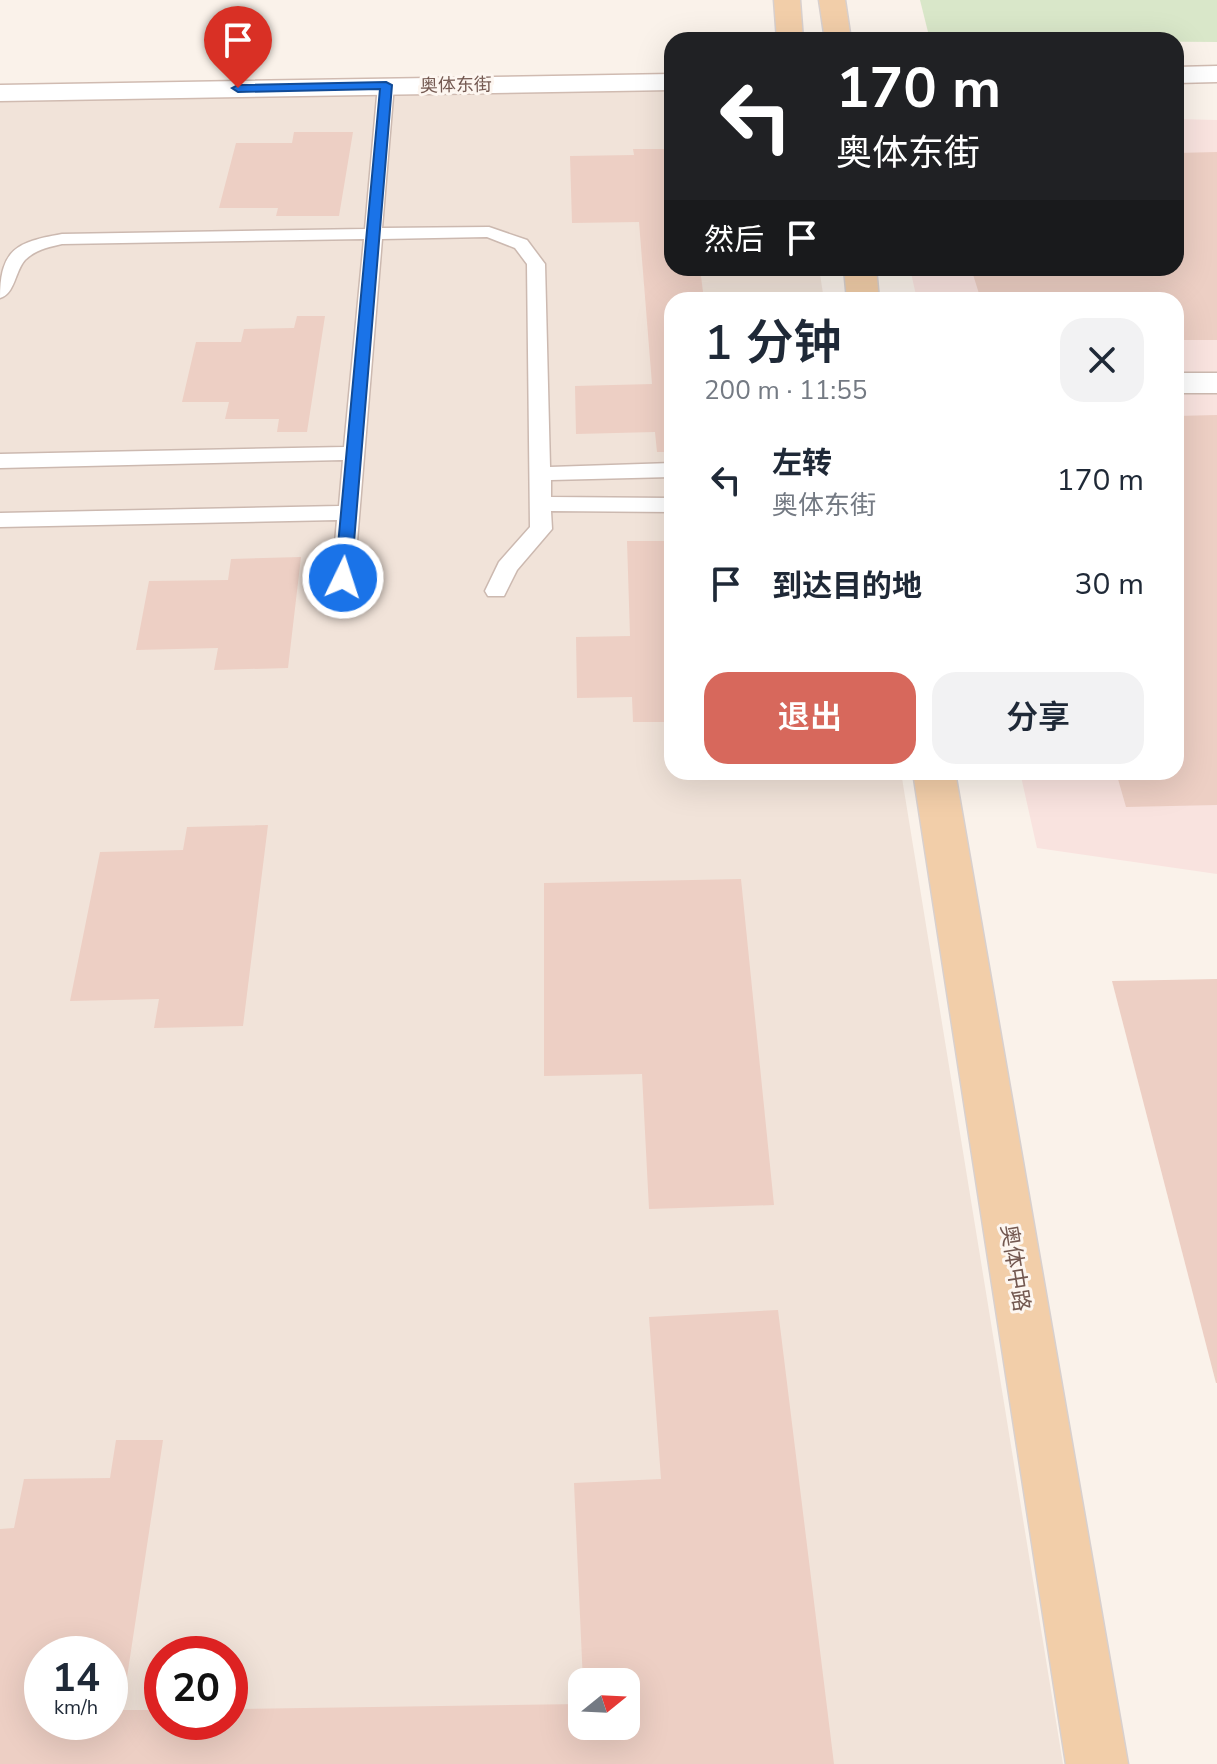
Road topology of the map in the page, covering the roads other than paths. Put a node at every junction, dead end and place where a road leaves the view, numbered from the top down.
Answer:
1 (787, 0) edge
2 (832, 0) edge
3 (789, 32) edge
4 (837, 32) edge
5 (1217, 74) edge
6 (1184, 75) edge
7 (664, 82) edge
8 (386, 85) junction
9 (0, 93) edge
10 (372, 233) junction
11 (0, 292) edge
12 (1184, 383) edge
13 (1217, 383) edge
14 (353, 453) junction
15 (0, 461) edge
16 (664, 470) edge
17 (540, 474) junction
18 (541, 504) junction
19 (664, 505) edge
20 (348, 513) junction
21 (0, 520) edge
22 (343, 578) dead end
23 (496, 591) dead end
24 (935, 780) edge
25 (1097, 1764) edge

1 - 3 main road
2 - 4 main road
5 - 6 main road
7 - 8 main road, 奥体东街
8 - 9 main road, 奥体东街
8 - 10 lane
10 - 11 lane
10 - 14 lane
10 - 17 lane
12 - 13 main road
14 - 15 lane
14 - 20 lane
16 - 17 lane
17 - 18 lane
18 - 19 lane
18 - 23 lane
20 - 21 lane
20 - 22 lane
24 - 25 main road, 奥体中路

